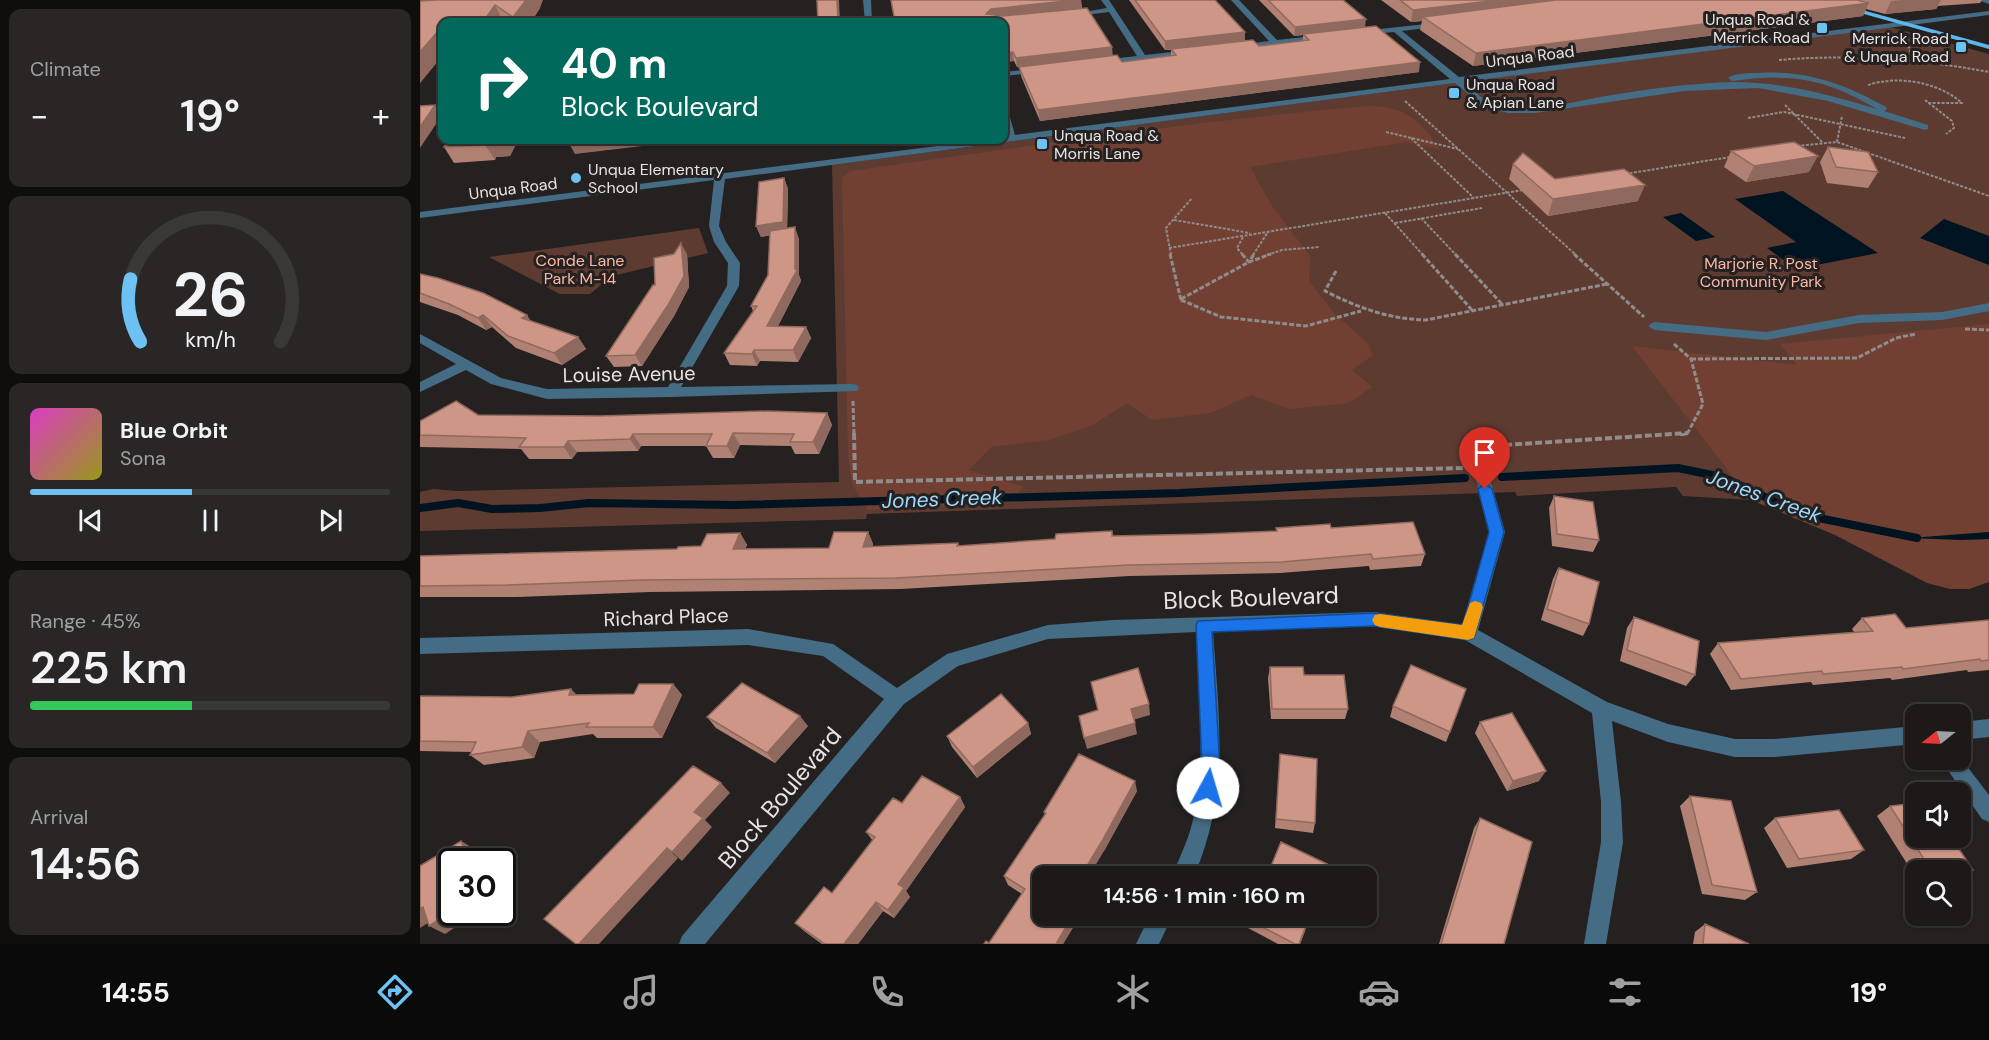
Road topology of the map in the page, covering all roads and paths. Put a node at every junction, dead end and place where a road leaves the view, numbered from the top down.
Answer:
1 (867, 0) edge
2 (1105, 0) edge
3 (1235, 0) edge
4 (1818, 0) edge
5 (1982, 0) edge
6 (1989, 2) edge
7 (1112, 10) junction
8 (1989, 13) edge
9 (1064, 15) edge
10 (869, 18) edge
11 (1451, 22) edge
12 (1900, 27) junction
13 (1395, 29) junction
14 (1352, 34) edge
15 (1330, 36) edge
16 (1275, 43) junction
17 (1989, 47) edge
18 (1231, 48) edge
19 (1198, 51) edge
20 (1143, 58) junction
21 (1778, 60) dead end
22 (1914, 61) junction
23 (1096, 63) edge
24 (1050, 68) edge
25 (1989, 72) edge
26 (1008, 73) edge
27 (1757, 75) junction
28 (1458, 80) junction
29 (1868, 84) dead end
30 (1698, 87) junction
31 (1768, 88) junction
32 (1392, 89) junction
33 (1851, 90) junction
34 (1833, 100) junction
35 (1843, 102) junction
36 (1795, 114) junction
37 (1748, 118) dead end
38 (1905, 121) junction
39 (1841, 124) junction
40 (1925, 127) dead end
41 (1386, 132) dead end
42 (1946, 134) dead end
43 (1411, 138) junction
44 (1908, 138) dead end
45 (1008, 139) edge
46 (1822, 142) junction
47 (1837, 142) junction
48 (966, 144) edge
49 (1788, 148) edge
50 (1459, 149) junction
51 (1741, 155) edge
52 (1624, 174) edge
53 (720, 176) junction
54 (1531, 189) edge
55 (1507, 193) junction
56 (1989, 196) edge
57 (1192, 198) dead end
58 (1474, 198) junction
59 (1482, 208) dead end
60 (1385, 213) junction
61 (420, 215) edge
62 (1421, 218) junction
63 (1174, 220) junction
64 (1395, 223) junction
65 (1268, 232) junction
66 (1255, 234) junction
67 (1243, 236) junction
68 (1319, 247) dead end
69 (1168, 248) junction
70 (1249, 261) junction
71 (1336, 271) dead end
72 (1608, 284) junction
73 (1181, 300) junction
74 (1502, 305) junction
75 (1989, 307) edge
76 (1362, 311) junction
77 (1473, 311) junction
78 (1654, 326) junction
79 (1956, 328) dead end
80 (1989, 330) edge
81 (1925, 332) dead end
82 (420, 338) edge
83 (1691, 359) junction
84 (465, 365) junction
85 (420, 388) edge
86 (852, 388) joint
87 (671, 393) junction
88 (1505, 445) dead end
89 (1480, 468) joint
90 (1204, 625) junction
91 (1468, 633) junction
92 (420, 646) edge
93 (897, 698) junction
94 (1601, 708) junction
95 (1989, 728) edge
96 (1971, 730) edge
97 (1905, 736) edge
98 (1958, 770) edge
99 (1989, 812) edge
100 (1187, 866) edge
101 (1156, 926) edge
102 (690, 944) edge
103 (1147, 944) edge
104 (1595, 944) edge

1 - 10 street
2 - 7 street
3 - 16 street
4 - 12 main road
5 - 6 street
7 - 9 street
7 - 20 street
8 - 12 street, Unqua Road
11 - 13 street
12 - 17 main road
12 - 22 path
12 - 28 street, Unqua Road
13 - 14 street
13 - 28 street
15 - 16 street
16 - 18 street
19 - 20 street
20 - 23 street
21 - 22 path
22 - 25 path
24 - 26 street
27 - 30 street
27 - 31 street
27 - 33 street
28 - 30 street
28 - 32 street, Unqua Road
29 - 42 path
30 - 31 street
31 - 34 street
31 - 36 path
32 - 45 street, Unqua Road
32 - 50 path
33 - 34 street
33 - 38 street
34 - 35 street
35 - 38 street
35 - 39 path
36 - 37 path
36 - 39 path
36 - 46 path
38 - 40 street
39 - 44 path
39 - 47 path
41 - 43 path
43 - 50 path
43 - 58 path
46 - 47 path
46 - 49 path
47 - 56 path
48 - 53 street, Unqua Road
50 - 55 path
51 - 52 path
53 - 61 street, Unqua Road
53 - 87 street
54 - 55 path
55 - 58 path
55 - 72 path
57 - 63 path
58 - 60 path
59 - 62 path
60 - 64 path
60 - 65 path
62 - 64 path
62 - 74 path
63 - 66 path
63 - 69 path
64 - 77 path
65 - 66 path
65 - 70 path
66 - 67 path
67 - 69 path
67 - 70 path
68 - 70 path
69 - 73 path
70 - 73 path
71 - 76 path
72 - 74 path
72 - 78 path
73 - 76 path
74 - 77 path
75 - 78 street
76 - 77 path
78 - 83 path
79 - 80 path
81 - 83 path
82 - 84 street, Louise Avenue
83 - 88 path
84 - 85 street
84 - 87 street, Louise Avenue
86 - 87 street, Louise Avenue
86 - 89 path
89 - 91 street
90 - 91 street, Block Boulevard
90 - 93 street, Block Boulevard
90 - 100 street
91 - 94 street, Block Boulevard
92 - 93 street, Richard Place
93 - 102 street, Block Boulevard
94 - 97 street, Block Boulevard
94 - 104 street
95 - 96 street
98 - 99 street
101 - 103 street

